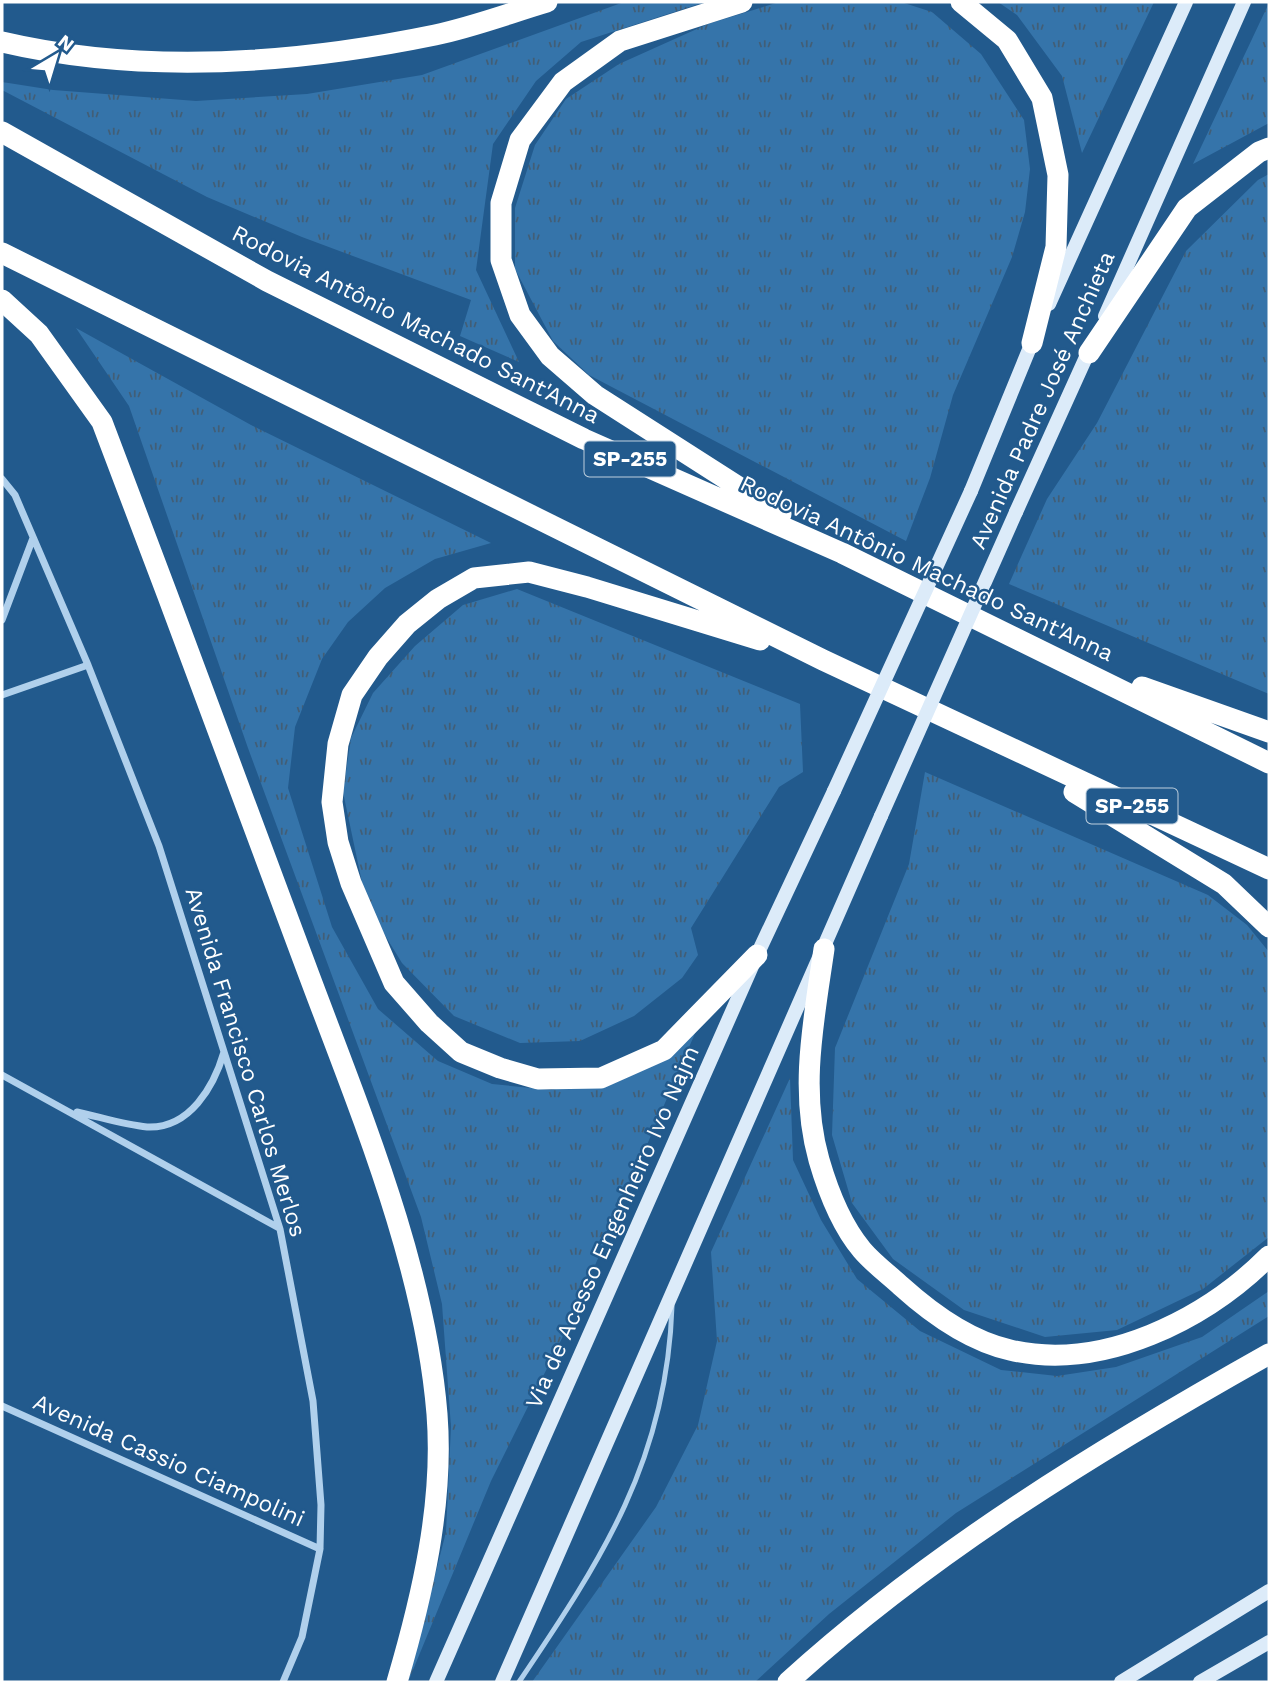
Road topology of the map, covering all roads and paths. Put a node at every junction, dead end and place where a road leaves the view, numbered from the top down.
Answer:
1 (547, 2) edge
2 (742, 2) edge
3 (961, 2) edge
4 (1186, 2) edge
5 (1244, 2) edge
6 (2, 43) edge
7 (2, 132) edge
8 (1269, 148) edge
9 (2, 253) edge
10 (2, 300) edge
11 (1032, 343) junction
12 (1089, 353) junction
13 (2, 479) edge
14 (33, 537) junction
15 (842, 553) junction
16 (2, 620) edge
17 (1060, 658) junction
18 (823, 660) junction
19 (88, 665) junction
20 (2, 695) edge
21 (1269, 732) edge
22 (995, 743) junction
23 (1269, 763) edge
24 (834, 791) joint
25 (1269, 869) edge
26 (1269, 927) edge
27 (824, 949) junction
28 (757, 955) junction
29 (224, 1052) junction
30 (2, 1075) edge
31 (69, 1111) junction
32 (280, 1229) junction
33 (1269, 1256) edge
34 (672, 1295) junction
35 (1269, 1354) edge
36 (2, 1406) edge
37 (320, 1549) junction
38 (1269, 1591) edge
39 (1269, 1642) edge
40 (1125, 1681) edge
41 (283, 1682) edge
42 (397, 1682) edge
43 (436, 1682) edge
44 (502, 1682) edge
45 (519, 1682) edge
46 (788, 1682) edge
47 (1200, 1682) edge

1 - 6 highway
2 - 15 highway
3 - 11 highway
4 - 11 main road, Avenida Padre José Anchieta
5 - 12 main road, Avenida Padre José Anchieta
7 - 15 highway, Rodovia Antônio Machado Sant'Anna / SP-255
8 - 12 highway
9 - 18 highway, SP-255
10 - 42 highway
11 - 24 main road, Avenida Padre José Anchieta, bridge
12 - 27 main road, Avenida Padre José Anchieta, bridge
13 - 14 street, Avenida Francisco Carlos Merlos
14 - 16 street
14 - 19 street, Avenida Francisco Carlos Merlos
15 - 17 highway, Rodovia Antônio Machado Sant'Anna / SP-255
17 - 21 highway
17 - 23 highway, Rodovia Antônio Machado Sant'Anna / SP-255
18 - 22 highway, SP-255
18 - 28 highway
19 - 20 street
19 - 29 street, Avenida Francisco Carlos Merlos
22 - 25 highway, SP-255
22 - 26 highway
24 - 28 main road, Via de Acesso Engenheiro Ivo Najm
27 - 33 highway
27 - 34 main road
28 - 43 main road, Via de Acesso Engenheiro Ivo Najm
29 - 31 street
29 - 32 street, Avenida Francisco Carlos Merlos
30 - 31 street
31 - 32 street
32 - 37 street, Avenida Francisco Carlos Merlos
34 - 44 main road
34 - 45 lane
35 - 46 highway
36 - 37 street, Avenida Cassio Ciampolini
37 - 41 street, Avenida Francisco Carlos Merlos
38 - 40 main road
39 - 47 main road

